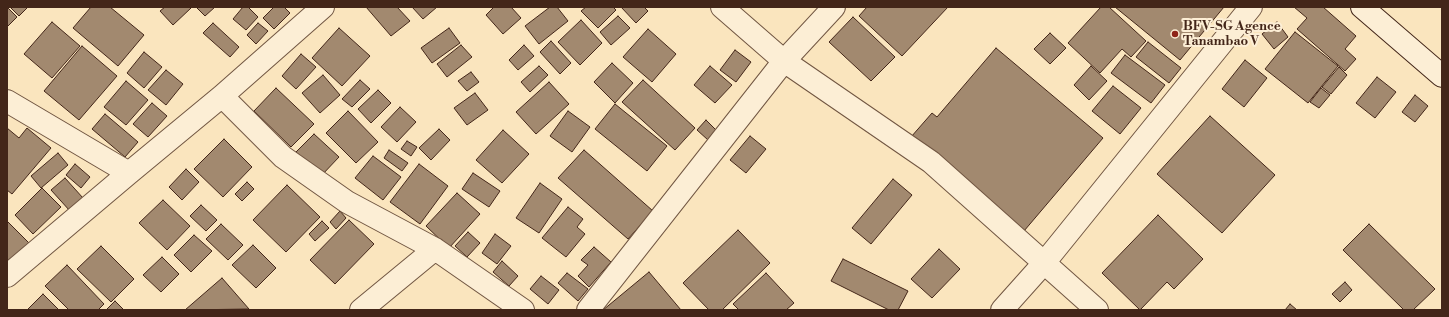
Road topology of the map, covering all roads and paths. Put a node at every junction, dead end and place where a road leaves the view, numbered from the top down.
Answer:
1 (323, 7) edge
2 (722, 7) edge
3 (834, 7) edge
4 (1250, 7) edge
5 (1362, 7) edge
6 (784, 61) junction
7 (1442, 76) edge
8 (222, 96) junction
9 (7, 101) edge
10 (129, 173) junction
11 (435, 249) junction
12 (1044, 263) junction
13 (7, 276) edge
14 (361, 310) edge
15 (523, 310) edge
16 (588, 310) edge
17 (1002, 310) edge
18 (1097, 310) edge

1 - 8 street
2 - 6 street
3 - 6 street
4 - 12 street
5 - 7 street
6 - 12 street
6 - 16 street
8 - 10 street
8 - 11 street
9 - 10 street
10 - 13 street
11 - 14 street
11 - 15 street
12 - 17 street
12 - 18 street

